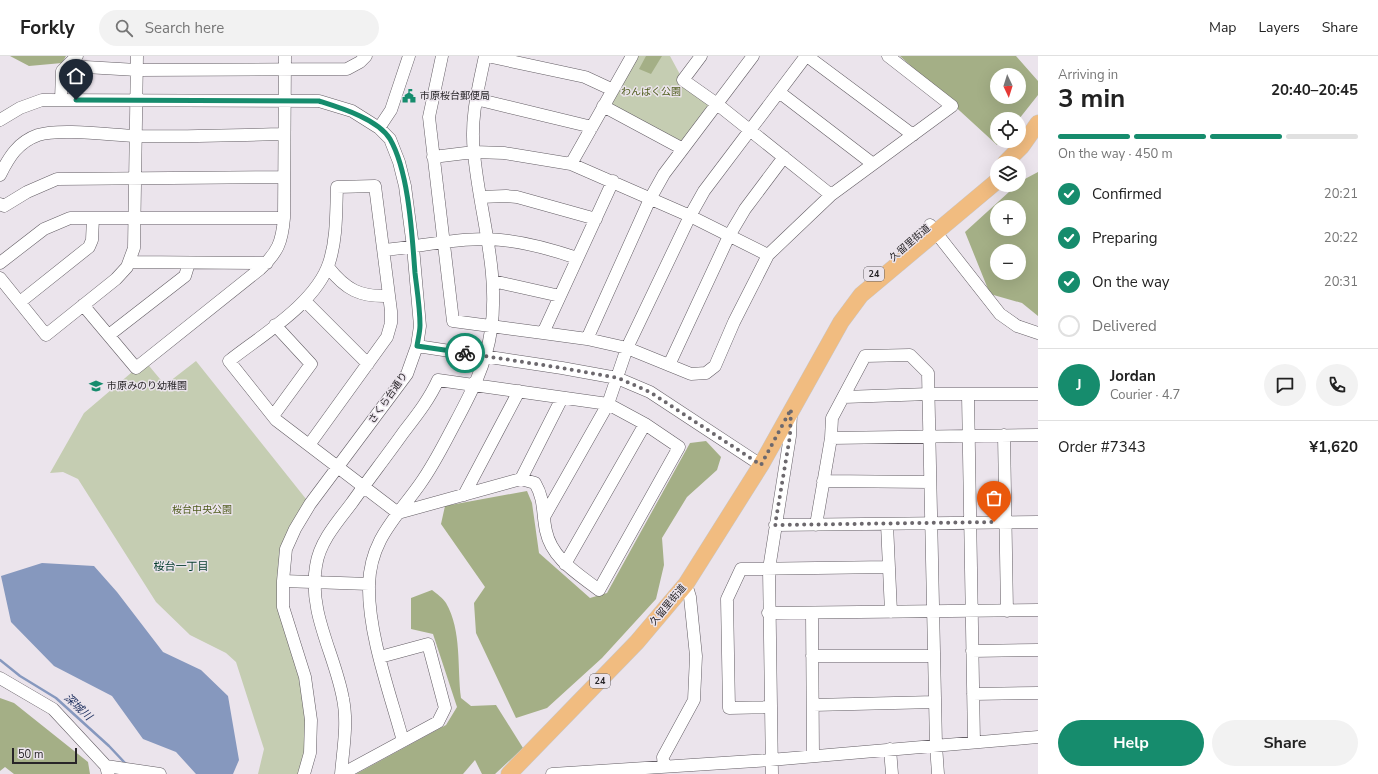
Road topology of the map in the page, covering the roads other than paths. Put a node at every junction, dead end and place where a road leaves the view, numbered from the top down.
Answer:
1 (76, 56) edge
2 (137, 56) edge
3 (285, 56) edge
4 (366, 56) edge
5 (409, 56) edge
6 (442, 56) edge
7 (486, 56) edge
8 (632, 56) edge
9 (701, 56) edge
10 (754, 56) edge
11 (807, 56) edge
12 (888, 56) edge
13 (68, 66) junction
14 (285, 69) junction
15 (137, 70) junction
16 (613, 90) junction
17 (779, 92) junction
18 (476, 99) junction
19 (61, 100) junction
20 (137, 100) junction
21 (284, 101) junction
22 (717, 104) junction
23 (604, 106) junction
24 (0, 119) edge
25 (1038, 123) edge
26 (592, 127) junction
27 (379, 128) junction
28 (750, 130) junction
29 (284, 134) junction
30 (913, 135) junction
31 (136, 136) junction
32 (1038, 138) edge
33 (683, 149) junction
34 (474, 152) junction
35 (784, 156) junction
36 (1013, 156) edge
37 (1024, 156) edge
38 (433, 157) junction
39 (571, 164) junction
40 (873, 164) junction
41 (0, 175) edge
42 (135, 177) junction
43 (284, 177) junction
44 (990, 177) edge
45 (613, 182) junction
46 (990, 186) edge
47 (831, 195) junction
48 (480, 196) junction
49 (650, 198) junction
50 (0, 204) edge
51 (690, 216) junction
52 (135, 217) junction
53 (93, 218) junction
54 (284, 218) junction
55 (596, 219) junction
56 (933, 228) junction
57 (729, 236) junction
58 (487, 239) junction
59 (444, 243) junction
60 (413, 248) junction
61 (384, 250) junction
62 (768, 255) junction
63 (577, 258) junction
64 (129, 262) junction
65 (0, 263) edge
66 (188, 263) junction
67 (267, 263) junction
68 (328, 266) junction
69 (0, 278) edge
70 (493, 281) junction
71 (389, 296) junction
72 (560, 296) junction
73 (305, 301) junction
74 (20, 302) junction
75 (84, 305) junction
76 (274, 325) junction
77 (492, 327) junction
78 (542, 333) junction
79 (1038, 333) edge
80 (109, 335) junction
81 (587, 339) junction
82 (417, 346) junction
83 (627, 348) junction
84 (486, 357) junction
85 (368, 364) junction
86 (669, 365) junction
87 (618, 378) junction
88 (476, 385) junction
89 (518, 392) junction
90 (929, 394) junction
91 (1038, 394) edge
92 (968, 395) junction
93 (844, 397) junction
94 (562, 398) junction
95 (608, 404) junction
96 (791, 409) junction
97 (273, 416) junction
98 (644, 424) junction
99 (1004, 435) junction
100 (1038, 435) edge
101 (969, 436) junction
102 (831, 438) junction
103 (930, 438) junction
104 (309, 446) junction
105 (761, 465) junction
106 (338, 468) junction
107 (521, 479) junction
108 (823, 481) junction
109 (930, 482) junction
110 (363, 487) junction
111 (464, 495) junction
112 (398, 513) junction
113 (544, 517) junction
114 (1006, 522) junction
115 (1038, 522) edge
116 (931, 523) junction
117 (970, 523) junction
118 (887, 524) junction
119 (775, 525) junction
120 (816, 525) junction
121 (565, 564) junction
122 (889, 567) junction
123 (769, 569) junction
124 (283, 581) junction
125 (314, 581) junction
126 (369, 584) junction
127 (686, 584) junction
128 (1038, 610) edge
129 (933, 611) junction
130 (972, 611) junction
131 (1007, 611) junction
132 (891, 612) junction
133 (768, 613) junction
134 (812, 613) junction
135 (1038, 650) edge
136 (972, 651) junction
137 (812, 656) junction
138 (934, 656) junction
139 (380, 657) junction
140 (0, 678) edge
141 (1038, 693) edge
142 (973, 694) junction
143 (935, 702) junction
144 (813, 705) junction
145 (770, 707) junction
146 (1038, 737) edge
147 (403, 741) junction
148 (974, 742) junction
149 (936, 745) junction
150 (890, 749) junction
151 (813, 756) junction
152 (770, 760) junction
153 (664, 767) junction
154 (107, 770) edge
155 (600, 772) edge
156 (160, 774) edge
157 (304, 774) edge
158 (342, 774) edge
159 (509, 774) edge
160 (552, 774) edge
161 (772, 774) edge
162 (892, 774) edge
163 (938, 774) edge

1 - 13 street
2 - 15 street
3 - 14 street
4 - 14 street
5 - 27 street
6 - 38 street
7 - 16 street
7 - 18 street
8 - 16 street
9 - 22 street
10 - 22 street
11 - 17 street
11 - 30 street
12 - 30 street
13 - 15 street
13 - 19 street
14 - 15 street
14 - 21 street
15 - 20 street
16 - 23 street
17 - 28 street
17 - 40 street
18 - 26 street
18 - 34 street
19 - 20 street, さくら台通り
19 - 24 street, さくら台通り
20 - 21 street, さくら台通り
20 - 31 street
21 - 27 street, さくら台通り
21 - 29 street
22 - 28 street
22 - 33 street
23 - 26 street
23 - 33 street
25 - 36 main road
26 - 39 street
27 - 60 street, さくら台通り
28 - 35 street
28 - 51 street
29 - 31 street
29 - 43 street
30 - 40 street
31 - 41 street
31 - 42 street
32 - 37 main road
33 - 49 street
34 - 38 street
34 - 39 street
34 - 48 street
35 - 47 street
35 - 57 street
38 - 59 street
39 - 45 street
40 - 47 street
42 - 43 street
42 - 50 street
42 - 52 street
43 - 54 street
44 - 56 main road, 久留里街道 / 24
45 - 49 street
45 - 55 street
46 - 56 main road, 久留里街道 / 24
47 - 62 street
48 - 55 street
48 - 58 street
49 - 51 street
49 - 81 street
51 - 57 street
51 - 83 street
52 - 53 street
52 - 54 street
52 - 64 street
53 - 65 street
53 - 74 street
54 - 67 street
55 - 63 street
56 - 79 street
56 - 96 main road, 久留里街道 / 24
57 - 62 street
57 - 86 street
58 - 59 street
58 - 63 street
58 - 70 street
59 - 60 street
59 - 77 street
60 - 61 street
60 - 82 street, さくら台通り
61 - 68 street
61 - 71 street
62 - 86 street
63 - 72 street
64 - 66 street
64 - 75 street
66 - 67 street
66 - 80 street
67 - 80 street
68 - 71 street
68 - 73 street
69 - 74 street
70 - 72 street
70 - 77 street
71 - 85 street
72 - 78 street
73 - 76 street
73 - 85 street
74 - 75 street
75 - 80 street
76 - 97 street
76 - 97 street
77 - 78 street
77 - 84 street
78 - 81 street
81 - 83 street
82 - 84 street
82 - 106 street, さくら台通り
83 - 86 street
83 - 87 street
84 - 87 street
84 - 88 street
85 - 104 street
87 - 95 street
87 - 105 street
88 - 89 street
88 - 110 street
88 - 112 street
89 - 94 street
89 - 111 street
90 - 92 street
90 - 93 street
90 - 93 street
90 - 103 street
91 - 92 street
92 - 101 street
93 - 102 street
94 - 95 street
94 - 107 street
95 - 98 street
95 - 113 street
96 - 105 main road, 久留里街道 / 24
96 - 119 street
97 - 104 street
98 - 121 street
98 - 121 street
99 - 100 street
99 - 101 street
99 - 114 street
101 - 103 street
101 - 117 street
102 - 103 street
102 - 108 street
103 - 109 street
104 - 106 street
105 - 127 main road, 久留里街道 / 24
106 - 110 street
106 - 124 street, さくら台通り
107 - 111 street
107 - 113 street
108 - 109 street
108 - 120 street
109 - 116 street
110 - 112 street
110 - 125 street
111 - 112 street
112 - 126 street
113 - 121 street
114 - 115 street
114 - 117 street
114 - 131 street
116 - 117 street
116 - 118 street
116 - 129 street
117 - 130 street
118 - 120 street
118 - 122 street
119 - 120 street
119 - 123 street
122 - 123 street
122 - 132 street
123 - 133 street
123 - 145 street
124 - 125 street
124 - 157 street, さくら台通り
125 - 126 street
125 - 158 street
126 - 139 street
127 - 153 street
127 - 159 main road, 久留里街道 / 24
128 - 131 street
129 - 130 street
129 - 132 street
129 - 138 street
130 - 131 street
130 - 136 street
132 - 134 street
133 - 134 street
133 - 145 street
134 - 137 street
135 - 136 street
136 - 142 street
137 - 138 street
137 - 144 street
138 - 143 street
139 - 147 street
139 - 147 street
140 - 154 street
141 - 142 street
142 - 148 street
143 - 144 street
143 - 149 street
144 - 151 street
145 - 152 street
146 - 148 street
147 - 158 street
148 - 149 street
149 - 150 street
149 - 163 street
150 - 151 street
150 - 162 street
151 - 152 street
152 - 153 street
152 - 161 street
153 - 155 street
154 - 156 street
155 - 160 street

